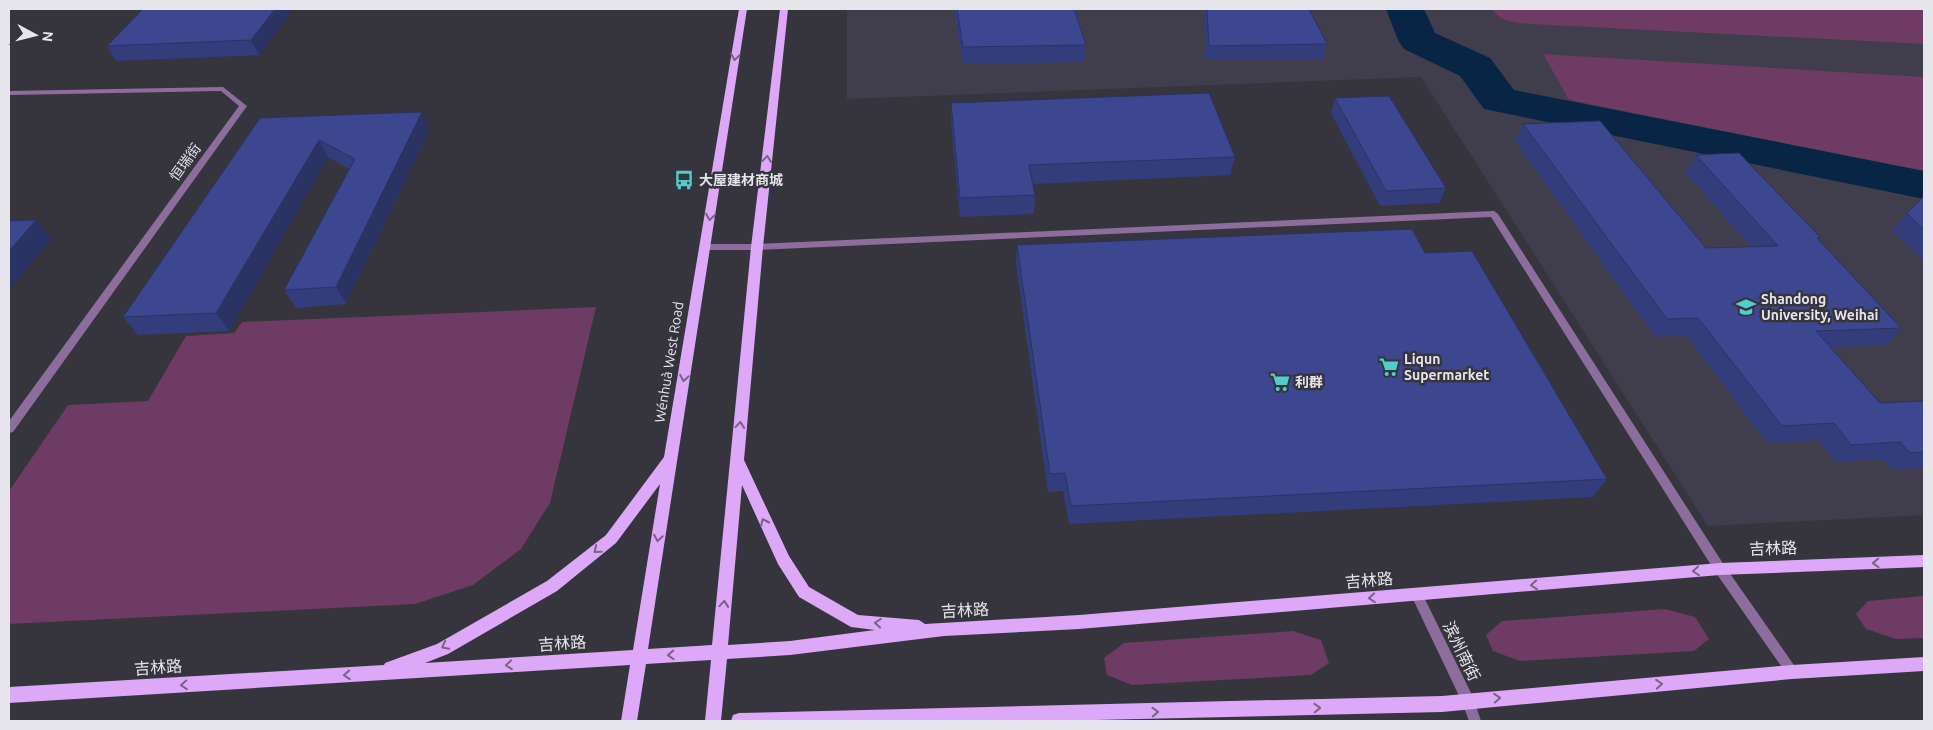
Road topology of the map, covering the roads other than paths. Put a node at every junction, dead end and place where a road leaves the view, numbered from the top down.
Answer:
1 (743, 9) edge
2 (784, 9) edge
3 (9, 93) edge
4 (705, 247) junction
5 (757, 247) junction
6 (9, 429) edge
7 (671, 458) junction
8 (737, 458) junction
9 (1924, 561) edge
10 (1720, 569) junction
11 (1417, 595) junction
12 (944, 629) junction
13 (720, 652) junction
14 (640, 657) junction
15 (1924, 664) edge
16 (381, 672) junction
17 (1792, 672) junction
18 (9, 695) edge
19 (1468, 701) junction
20 (937, 717) junction
21 (629, 721) edge
22 (713, 721) edge
23 (739, 721) edge
24 (920, 721) edge
25 (1475, 721) edge

1 -> 4 main road, Wénhuà West Road
5 -> 2 main road
3 - 6 street, 恒瑞街
4 - 5 street
4 -> 7 main road, Wénhuà West Road
8 -> 5 main road
5 - 10 street
7 -> 14 main road, Wénhuà West Road
7 -> 16 main road
12 -> 8 main road
13 -> 8 main road
9 -> 10 main road, 吉林路
10 -> 11 main road, 吉林路
10 - 17 street
11 -> 12 main road, 吉林路
11 - 19 street, 滨州南街
12 - 13 main road, 吉林路
13 -> 14 main road, 吉林路
13 - 22 main road
14 -> 16 main road, 吉林路
14 - 21 main road, Wénhuà West Road
15 - 17 main road
16 -> 18 main road, 吉林路
19 -> 17 main road
20 -> 19 main road
19 - 25 street, 滨州南街
20 - 23 main road
20 - 24 main road

